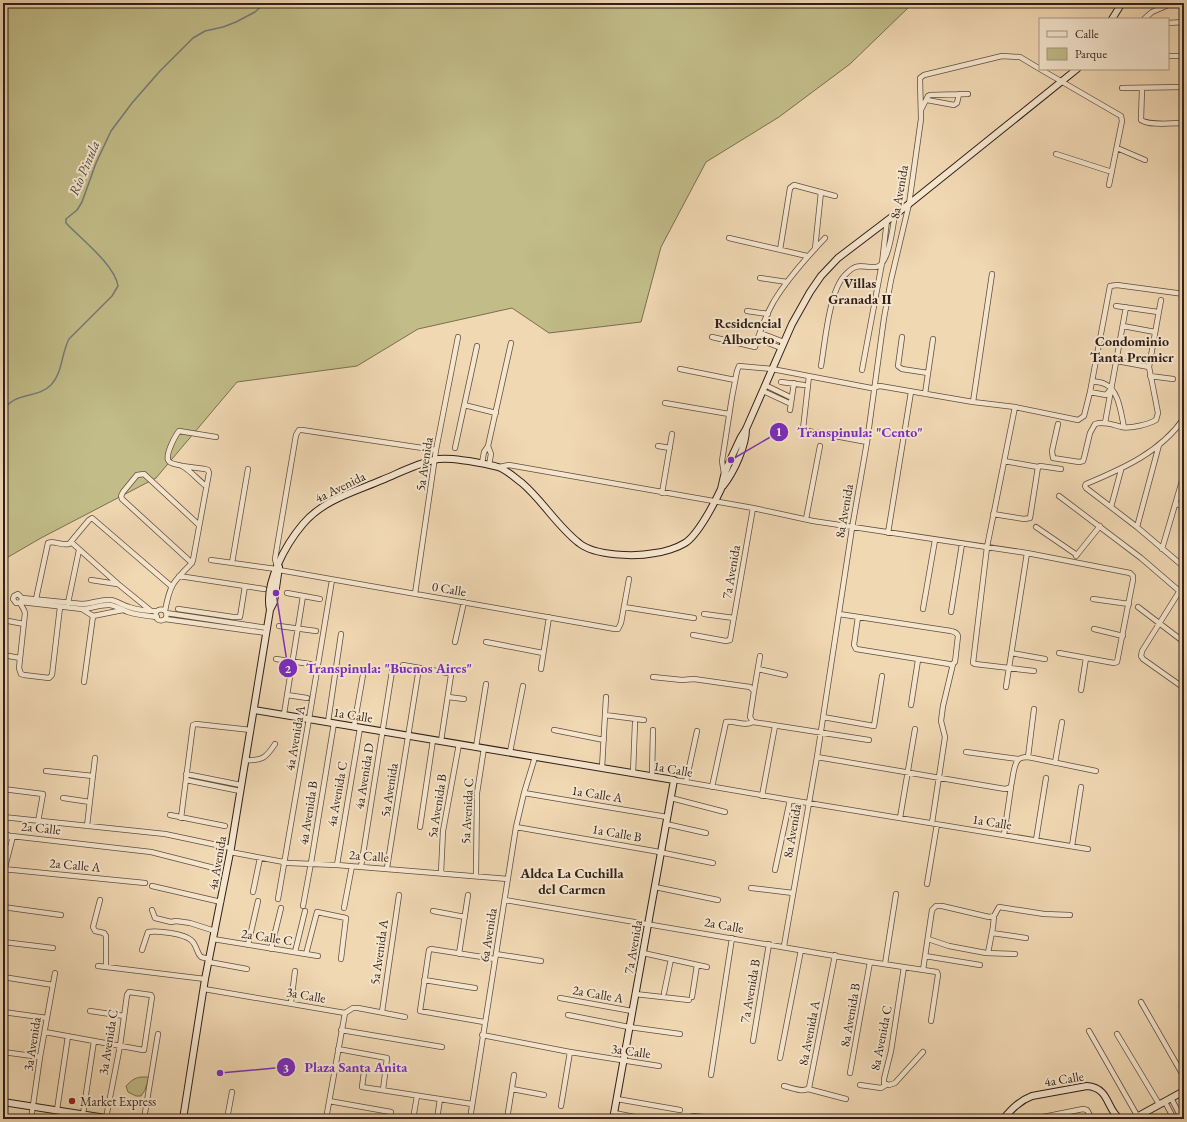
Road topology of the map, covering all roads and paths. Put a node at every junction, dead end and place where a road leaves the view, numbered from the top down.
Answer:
1 (1122, 3) edge
2 (1173, 3) edge
3 (1113, 18) edge
4 (1145, 18) edge
5 (1184, 22) edge
6 (1169, 23) edge
7 (1169, 56) edge
8 (1184, 56) edge
9 (1039, 68) edge
10 (1042, 70) edge
11 (1076, 70) edge
12 (1062, 82) junction
13 (1184, 87) edge
14 (1122, 88) dead end
15 (1142, 88) junction
16 (959, 94) junction
17 (968, 94) dead end
18 (927, 100) junction
19 (921, 110) junction
20 (1184, 123) edge
21 (1117, 148) junction
22 (1056, 154) dead end
23 (1145, 160) dead end
24 (1112, 172) junction
25 (1109, 184) dead end
26 (821, 192) junction
27 (835, 196) dead end
28 (909, 204) junction
29 (895, 214) junction
30 (887, 220) junction
31 (729, 238) dead end
32 (825, 238) dead end
33 (815, 249) junction
34 (780, 250) junction
35 (807, 256) junction
36 (882, 263) junction
37 (992, 274) dead end
38 (760, 278) dead end
39 (787, 282) junction
40 (1184, 294) edge
41 (1160, 300) dead end
42 (1116, 306) dead end
43 (1126, 307) junction
44 (747, 311) dead end
45 (1158, 312) junction
46 (768, 314) junction
47 (1122, 326) junction
48 (1154, 332) junction
49 (760, 333) junction
50 (458, 337) dead end
51 (712, 337) dead end
52 (902, 337) dead end
53 (758, 339) junction
54 (933, 339) dead end
55 (511, 343) dead end
56 (782, 345) junction
57 (477, 346) dead end
58 (1184, 350) edge
59 (1182, 359) dead end
60 (1117, 361) junction
61 (821, 366) dead end
62 (1149, 367) junction
63 (680, 369) dead end
64 (772, 369) junction
65 (862, 370) dead end
66 (928, 373) junction
67 (809, 376) junction
68 (1150, 376) junction
69 (1173, 379) dead end
70 (735, 380) junction
71 (1092, 381) junction
72 (781, 382) dead end
73 (794, 383) junction
74 (804, 385) dead end
75 (876, 387) junction
76 (764, 388) junction
77 (1111, 389) junction
78 (911, 392) junction
79 (1090, 392) junction
80 (925, 394) junction
81 (792, 398) junction
82 (973, 402) junction
83 (665, 403) dead end
84 (791, 404) junction
85 (464, 405) junction
86 (1015, 407) junction
87 (790, 410) dead end
88 (496, 413) junction
89 (730, 414) junction
90 (1184, 418) edge
91 (1105, 423) junction
92 (1058, 424) dead end
93 (1124, 427) junction
94 (746, 429) junction
95 (672, 434) dead end
96 (216, 436) dead end
97 (867, 442) junction
98 (1159, 445) junction
99 (488, 446) junction
100 (658, 446) dead end
101 (820, 446) dead end
102 (455, 448) dead end
103 (670, 448) junction
104 (436, 450) junction
105 (435, 459) junction
106 (1004, 461) junction
107 (482, 463) junction
108 (488, 465) junction
109 (182, 466) junction
110 (499, 467) junction
111 (1038, 467) junction
112 (248, 469) dead end
113 (1061, 469) dead end
114 (1121, 470) junction
115 (1184, 474) edge
116 (724, 476) junction
117 (206, 486) junction
118 (721, 489) junction
119 (662, 493) junction
120 (1059, 496) dead end
121 (714, 502) junction
122 (1176, 504) junction
123 (1184, 506) edge
124 (1111, 507) junction
125 (753, 508) junction
126 (993, 514) junction
127 (806, 520) junction
128 (199, 525) junction
129 (1100, 526) junction
130 (1036, 527) dead end
131 (1137, 527) junction
132 (852, 528) junction
133 (888, 533) junction
134 (935, 540) junction
135 (71, 542) junction
136 (962, 544) junction
137 (987, 547) junction
138 (1162, 549) junction
139 (79, 550) junction
140 (1027, 553) junction
141 (1077, 555) junction
142 (211, 560) dead end
143 (1074, 561) junction
144 (192, 563) junction
145 (232, 563) junction
146 (1184, 567) edge
147 (278, 568) junction
148 (179, 576) junction
149 (629, 579) dead end
150 (91, 580) dead end
151 (332, 580) junction
152 (118, 584) junction
153 (171, 586) junction
154 (245, 586) junction
155 (264, 589) dead end
156 (1179, 592) junction
157 (287, 593) dead end
158 (415, 594) junction
159 (1184, 595) edge
160 (303, 596) junction
161 (320, 598) dead end
162 (36, 599) junction
163 (1093, 599) dead end
164 (21, 601) junction
165 (464, 602) junction
166 (68, 603) junction
167 (1128, 604) junction
168 (60, 607) junction
169 (624, 607) junction
170 (1138, 607) dead end
171 (82, 609) junction
172 (923, 609) dead end
173 (123, 610) junction
174 (178, 610) dead end
175 (151, 611) junction
176 (162, 611) junction
177 (951, 612) dead end
178 (704, 614) dead end
179 (839, 614) junction
180 (93, 616) junction
181 (156, 617) junction
182 (549, 617) junction
183 (858, 617) junction
184 (694, 618) dead end
185 (734, 618) junction
186 (165, 619) junction
187 (3, 620) edge
188 (24, 624) junction
189 (1158, 624) junction
190 (280, 626) dead end
191 (298, 628) junction
192 (1094, 629) dead end
193 (267, 631) junction
194 (316, 631) dead end
195 (341, 634) dead end
196 (693, 635) dead end
197 (1123, 636) junction
198 (455, 642) dead end
199 (486, 642) dead end
200 (1184, 642) edge
201 (543, 653) junction
202 (1011, 653) junction
203 (1059, 653) dead end
204 (3, 654) edge
205 (760, 656) dead end
206 (20, 658) junction
207 (1045, 658) dead end
208 (1086, 658) junction
209 (276, 659) dead end
210 (918, 660) junction
211 (292, 662) junction
212 (310, 664) dead end
213 (953, 664) junction
214 (393, 665) dead end
215 (403, 665) dead end
216 (419, 668) junction
217 (1009, 668) junction
218 (541, 669) dead end
219 (758, 669) junction
220 (1034, 672) dead end
221 (363, 675) dead end
222 (785, 675) dead end
223 (882, 676) dead end
224 (653, 677) dead end
225 (84, 682) dead end
226 (486, 684) dead end
227 (523, 686) dead end
228 (1006, 687) dead end
229 (1184, 688) edge
230 (1081, 690) dead end
231 (754, 691) junction
232 (287, 695) junction
233 (448, 697) junction
234 (606, 697) dead end
235 (307, 698) dead end
236 (464, 699) dead end
237 (911, 705) dead end
238 (1034, 709) dead end
239 (254, 710) junction
240 (284, 714) junction
241 (605, 715) junction
242 (823, 717) junction
243 (309, 719) junction
244 (644, 720) dead end
245 (753, 722) junction
246 (1062, 722) dead end
247 (331, 723) junction
248 (636, 723) dead end
249 (775, 726) junction
250 (357, 727) junction
251 (915, 729) dead end
252 (251, 730) junction
253 (554, 730) dead end
254 (653, 730) dead end
255 (382, 731) junction
256 (697, 731) dead end
257 (821, 733) junction
258 (409, 736) junction
259 (433, 740) junction
260 (604, 740) junction
261 (869, 740) dead end
262 (441, 741) junction
263 (275, 744) dead end
264 (459, 744) junction
265 (476, 747) junction
266 (484, 748) junction
267 (510, 752) junction
268 (966, 752) dead end
269 (535, 757) junction
270 (817, 757) junction
271 (1028, 757) junction
272 (95, 758) dead end
273 (1018, 759) junction
274 (245, 760) junction
275 (1055, 762) junction
276 (602, 768) junction
277 (46, 771) dead end
278 (1096, 771) dead end
279 (633, 773) junction
280 (908, 773) junction
281 (93, 776) junction
282 (652, 776) junction
283 (186, 777) junction
284 (938, 778) junction
285 (1046, 778) dead end
286 (674, 780) junction
287 (686, 782) junction
288 (1011, 786) junction
289 (712, 787) junction
290 (1081, 787) dead end
291 (241, 788) junction
292 (3, 789) edge
293 (524, 793) junction
294 (762, 796) junction
295 (62, 798) dead end
296 (671, 798) junction
297 (790, 800) junction
298 (90, 802) junction
299 (808, 803) junction
300 (725, 812) dead end
301 (170, 815) dead end
302 (3, 817) edge
303 (181, 818) junction
304 (900, 818) junction
305 (666, 820) junction
306 (38, 822) junction
307 (934, 824) junction
308 (87, 826) junction
309 (225, 826) dead end
310 (420, 827) dead end
311 (516, 827) junction
312 (706, 833) dead end
313 (1004, 835) junction
314 (8, 836) edge
315 (1036, 840) junction
316 (1072, 846) junction
317 (1088, 849) dead end
318 (230, 850) junction
319 (660, 852) junction
320 (3, 855) edge
321 (260, 858) junction
322 (284, 862) junction
323 (311, 863) junction
324 (713, 863) dead end
325 (336, 865) junction
326 (352, 866) junction
327 (361, 867) junction
328 (218, 868) dead end
329 (388, 868) junction
330 (775, 870) dead end
331 (4, 871) edge
332 (441, 873) junction
333 (476, 876) junction
334 (508, 879) junction
335 (145, 883) dead end
336 (927, 884) dead end
337 (152, 886) dead end
338 (655, 887) junction
339 (751, 888) dead end
340 (254, 892) dead end
341 (793, 893) junction
342 (896, 894) dead end
343 (468, 895) dead end
344 (399, 896) dead end
345 (278, 899) dead end
346 (100, 900) dead end
347 (504, 900) junction
348 (718, 900) dead end
349 (258, 901) dead end
350 (221, 902) junction
351 (303, 906) dead end
352 (3, 907) edge
353 (281, 908) dead end
354 (344, 908) dead end
355 (152, 910) dead end
356 (305, 911) dead end
357 (433, 911) dead end
358 (60, 915) dead end
359 (1070, 915) dead end
360 (994, 916) junction
361 (464, 917) junction
362 (648, 924) junction
363 (215, 931) junction
364 (992, 933) junction
365 (732, 938) junction
366 (1026, 938) dead end
367 (213, 939) junction
368 (928, 939) junction
369 (3, 942) edge
370 (769, 944) junction
371 (248, 945) junction
372 (784, 946) junction
373 (53, 948) dead end
374 (271, 949) junction
375 (142, 950) dead end
376 (801, 950) junction
377 (295, 952) junction
378 (643, 953) junction
379 (988, 953) junction
380 (306, 954) junction
381 (459, 954) junction
382 (496, 954) junction
383 (1015, 954) dead end
384 (835, 955) junction
385 (318, 956) dead end
386 (925, 956) junction
387 (341, 959) dead end
388 (495, 959) junction
389 (671, 959) junction
390 (541, 960) dead end
391 (209, 961) junction
392 (870, 962) junction
393 (886, 964) junction
394 (697, 965) junction
395 (980, 965) dead end
396 (98, 966) dead end
397 (106, 967) junction
398 (707, 967) dead end
399 (904, 967) junction
400 (247, 969) dead end
401 (923, 970) junction
402 (295, 971) dead end
403 (56, 973) dead end
404 (3, 977) edge
405 (206, 979) junction
406 (424, 980) junction
407 (53, 985) junction
408 (1184, 986) edge
409 (475, 988) dead end
410 (204, 989) junction
411 (664, 993) dead end
412 (635, 994) junction
413 (560, 998) dead end
414 (1141, 1002) dead end
415 (291, 1003) junction
416 (90, 1011) dead end
417 (632, 1011) junction
418 (3, 1012) edge
419 (382, 1012) junction
420 (345, 1013) junction
421 (568, 1015) dead end
422 (124, 1016) junction
423 (405, 1017) dead end
424 (47, 1018) junction
425 (931, 1020) dead end
426 (484, 1022) junction
427 (1184, 1024) edge
428 (629, 1027) junction
429 (341, 1030) junction
430 (1089, 1031) dead end
431 (45, 1032) junction
432 (158, 1034) dead end
433 (680, 1034) dead end
434 (1117, 1034) dead end
435 (482, 1035) junction
436 (68, 1036) junction
437 (94, 1041) junction
438 (753, 1041) dead end
439 (120, 1046) junction
440 (442, 1047) dead end
441 (338, 1049) junction
442 (3, 1052) edge
443 (570, 1052) junction
444 (923, 1052) dead end
445 (40, 1057) junction
446 (780, 1058) dead end
447 (624, 1061) junction
448 (659, 1066) dead end
449 (364, 1072) dead end
450 (850, 1073) dead end
451 (514, 1075) dead end
452 (711, 1075) dead end
453 (1184, 1077) edge
454 (860, 1085) dead end
455 (886, 1085) junction
456 (784, 1086) dead end
457 (512, 1089) junction
458 (808, 1089) junction
459 (383, 1090) junction
460 (1184, 1090) edge
461 (232, 1092) dead end
462 (544, 1095) dead end
463 (417, 1096) junction
464 (1171, 1098) junction
465 (440, 1099) junction
466 (617, 1099) junction
467 (846, 1099) dead end
468 (329, 1101) junction
469 (3, 1102) edge
470 (1162, 1103) junction
471 (472, 1104) junction
472 (33, 1106) junction
473 (561, 1106) dead end
474 (1177, 1108) junction
475 (56, 1110) junction
476 (680, 1110) dead end
477 (391, 1112) dead end
478 (1008, 1113) junction
479 (1059, 1113) junction
480 (1171, 1113) junction
481 (83, 1114) junction
482 (614, 1116) edge
483 (1043, 1117) dead end
484 (109, 1118) edge
485 (1135, 1118) edge
486 (31, 1119) edge
487 (144, 1119) edge
488 (183, 1119) edge
489 (227, 1119) edge
490 (326, 1119) edge
491 (413, 1119) edge
492 (437, 1119) edge
493 (470, 1119) edge
494 (507, 1119) edge
495 (645, 1119) edge
496 (690, 1119) edge
497 (725, 1119) edge
498 (1003, 1119) edge
499 (1013, 1119) edge
500 (1060, 1119) edge
501 (1092, 1119) edge
502 (1120, 1119) edge
503 (1174, 1119) edge
504 (1182, 1119) edge

1 - 3 main road
2 - 4 street
5 - 6 street
7 - 8 street
9 - 19 street, 8a Avenida
10 - 12 street
11 - 12 main road
12 - 21 street
12 - 28 main road
13 - 15 street
14 - 15 street
15 - 20 street
16 - 17 street
16 - 18 street
16 - 18 street
18 - 19 street
19 - 28 street, 8a Avenida
21 - 23 street
21 - 24 street
22 - 24 street
24 - 25 street
26 - 27 street
26 - 33 street
26 - 34 street
28 - 29 main road
28 - 75 street, 8a Avenida
29 - 30 main road
29 - 36 street
30 - 36 street
30 - 56 main road
31 - 34 street
32 - 33 street
33 - 35 street
34 - 35 street
35 - 39 street
36 - 61 street
36 - 65 street
37 - 82 street
38 - 39 street
39 - 46 street
40 - 71 street
41 - 45 street
42 - 43 street
43 - 45 street
43 - 47 street
44 - 46 street
45 - 48 street
46 - 49 street
47 - 48 street
47 - 60 street
48 - 62 street
49 - 53 street
49 - 56 street
50 - 104 street, 5a Avenida
51 - 53 street
52 - 66 street
53 - 56 street
54 - 66 street
55 - 88 street
56 - 64 main road
57 - 85 street
58 - 59 street
60 - 62 street
60 - 77 street
62 - 68 street
63 - 70 street
64 - 67 street
64 - 70 street
64 - 76 main road
66 - 80 street
67 - 75 street
67 - 97 street
68 - 69 street
68 - 93 street
70 - 89 street
71 - 77 street
71 - 79 street
72 - 73 street
73 - 74 street
73 - 81 street
75 - 78 street
75 - 97 street, 8a Avenida
76 - 81 street
76 - 84 street
76 - 94 main road
77 - 79 street
77 - 91 street
77 - 93 street
78 - 80 street
78 - 133 street
79 - 86 street
80 - 82 street
81 - 84 street
82 - 86 street
83 - 89 street
84 - 87 street
85 - 88 street
85 - 102 street
86 - 106 street
88 - 99 street
89 - 116 street
90 - 98 street
91 - 92 street
91 - 93 street
94 - 116 main road
94 - 118 main road
95 - 103 street
96 - 109 street
97 - 132 street, 8a Avenida
98 - 114 street
98 - 131 street
99 - 107 street
99 - 108 street
100 - 103 street
101 - 127 street
103 - 119 street
104 - 105 street, 5a Avenida
104 - 147 street, 4a Avenida
105 - 107 main road
105 - 147 main road, 4a Avenida
105 - 158 street, 5a Avenida
106 - 111 street
106 - 126 street
107 - 108 main road
108 - 110 main road
109 - 117 street
109 - 117 street
110 - 119 street
110 - 121 main road
111 - 113 street
111 - 126 street
112 - 145 street
114 - 124 street
114 - 124 street
115 - 122 street
116 - 118 main road
117 - 128 street
118 - 121 main road
119 - 121 street
120 - 129 street
121 - 125 street
122 - 123 street
122 - 138 street
124 - 131 street
125 - 127 street
125 - 185 street, 7a Avenida
126 - 137 street
127 - 132 street
128 - 144 street
128 - 144 street
129 - 141 street
129 - 156 street
130 - 141 street
131 - 138 street
132 - 133 street
132 - 179 street, 8a Avenida
133 - 134 street
134 - 136 street
134 - 172 street
135 - 139 street
135 - 153 street
135 - 162 street
136 - 137 street
136 - 177 street
137 - 140 street
137 - 217 street
138 - 146 street
139 - 152 street
139 - 166 street
140 - 143 street
140 - 202 street
141 - 143 street
142 - 145 street, 0 Calle
143 - 167 street
144 - 148 street
145 - 147 street, 0 Calle
147 - 151 street, 0 Calle
147 - 193 main road, 4a Avenida
148 - 153 street
148 - 154 street
149 - 169 street
150 - 152 street
151 - 158 street, 0 Calle
151 - 243 street, 4a Avenida A
152 - 175 street
153 - 176 street
154 - 155 street
154 - 174 street
156 - 159 street
156 - 189 street
157 - 160 street
158 - 165 street, 0 Calle
160 - 161 street
160 - 191 street
162 - 164 street
162 - 166 street
163 - 167 street
164 - 168 street
164 - 188 street
165 - 182 street, 0 Calle
165 - 198 street
166 - 175 street
167 - 197 street
168 - 171 street
168 - 206 street
169 - 182 street, 0 Calle
169 - 184 street
170 - 189 street
171 - 173 street
171 - 180 street
173 - 180 street
173 - 181 street
175 - 176 street
176 - 181 street
176 - 186 street
176 - 193 street
178 - 185 street
179 - 183 street
179 - 242 street, 8a Avenida
180 - 225 street
181 - 186 street
182 - 201 street
183 - 210 street
183 - 213 street
185 - 196 street, 7a Avenida
186 - 193 street
187 - 188 street
188 - 206 street
189 - 200 street
189 - 229 street
190 - 191 street
191 - 194 street
191 - 211 street
192 - 197 street
193 - 239 main road, 4a Avenida
195 - 247 street, 4a Avenida B
197 - 208 street
199 - 201 street
201 - 218 street
202 - 207 street
202 - 217 street
203 - 208 street
204 - 206 street
205 - 219 street
208 - 230 street
209 - 211 street
210 - 213 street
210 - 237 street
211 - 212 street
211 - 232 street
213 - 284 street
214 - 255 street, 4a Avenida D
215 - 216 street
216 - 233 street
216 - 258 street, 5a Avenida
217 - 220 street
217 - 228 street
219 - 222 street
219 - 231 street
221 - 250 street, 4a Avenida C
223 - 242 street
224 - 231 street
226 - 265 street
227 - 267 street
231 - 245 street
232 - 235 street
232 - 240 street
233 - 236 street
233 - 262 street
234 - 241 street
238 - 271 street
239 - 240 main road, 1a Calle
239 - 252 main road, 4a Avenida
240 - 243 main road, 1a Calle
241 - 244 street
241 - 260 street
242 - 257 street, 8a Avenida
243 - 247 main road, 1a Calle
243 - 322 street, 4a Avenida A
245 - 249 street
245 - 289 street
246 - 275 street
247 - 250 main road, 1a Calle
247 - 323 street, 4a Avenida B
248 - 279 street
249 - 257 street
249 - 294 street
250 - 255 main road, 1a Calle
250 - 325 street, 4a Avenida C
251 - 280 street
252 - 274 main road, 4a Avenida
252 - 283 street
253 - 260 street
254 - 282 street
255 - 258 main road, 1a Calle
255 - 327 street, 4a Avenida D
256 - 287 street
257 - 261 street
257 - 270 street, 8a Avenida
258 - 259 main road, 1a Calle
258 - 329 street, 5a Avenida
259 - 262 main road, 1a Calle
259 - 310 street
260 - 276 street
262 - 264 main road, 1a Calle
263 - 274 street
264 - 265 main road, 1a Calle
264 - 332 street, 5a Avenida B
265 - 266 main road, 1a Calle
266 - 267 main road, 1a Calle
266 - 333 street, 5a Avenida C
267 - 269 main road, 1a Calle
268 - 273 street
269 - 276 main road, 1a Calle
269 - 293 street, 6a Avenida
270 - 280 street
270 - 299 street, 8a Avenida
271 - 273 street
271 - 275 street
272 - 281 street
273 - 288 street
274 - 291 main road, 4a Avenida
275 - 278 street
276 - 279 main road, 1a Calle
277 - 281 street
279 - 282 main road, 1a Calle
280 - 284 street
280 - 304 street
281 - 298 street
282 - 286 main road, 1a Calle
283 - 291 street
283 - 303 street
284 - 288 street
284 - 307 street
285 - 315 street
286 - 287 street, 1a Calle
286 - 296 main road, 7a Avenida
287 - 289 street, 1a Calle
288 - 313 street
289 - 294 street, 1a Calle
290 - 316 street
291 - 318 main road, 4a Avenida
292 - 306 street
293 - 305 street, 1a Calle A
293 - 311 street, 6a Avenida
294 - 297 street, 1a Calle
295 - 298 street
296 - 300 street
296 - 305 main road, 7a Avenida
297 - 299 street, 1a Calle
297 - 330 street
298 - 308 street
299 - 304 street, 1a Calle
299 - 341 street, 8a Avenida
301 - 303 street
302 - 306 street, 2a Calle
303 - 309 street
304 - 307 street, 1a Calle
305 - 312 street, 1a Calle A
305 - 319 main road, 7a Avenida
306 - 308 street, 2a Calle
307 - 313 street, 1a Calle
307 - 336 street
308 - 318 street, 2a Calle
311 - 319 street, 1a Calle B
311 - 334 street, 6a Avenida
313 - 315 street, 1a Calle
314 - 320 street
314 - 328 street, 2a Calle
314 - 331 street
315 - 316 street, 1a Calle
316 - 317 street, 1a Calle
318 - 321 street, 2a Calle
318 - 350 main road, 4a Avenida
319 - 324 street, 1a Calle B
319 - 338 main road, 7a Avenida
321 - 322 street, 2a Calle
321 - 340 street
322 - 323 street, 2a Calle
322 - 345 street, 4a Avenida A
323 - 325 street, 2a Calle
323 - 351 street, 4a Avenida B
325 - 326 street, 2a Calle
326 - 327 street, 2a Calle
326 - 354 street
327 - 329 street, 2a Calle
329 - 332 street, 2a Calle
331 - 335 street, 2a Calle A
332 - 333 street, 2a Calle
333 - 334 street, 2a Calle
334 - 347 street, 6a Avenida
337 - 350 street
338 - 348 street
338 - 362 main road, 7a Avenida
339 - 341 street
341 - 372 street, 8a Avenida
342 - 393 street
343 - 361 street
344 - 419 street, 5a Avenida A
346 - 397 street
347 - 362 street, 2a Calle
347 - 382 street, 6a Avenida
349 - 371 street
350 - 363 main road, 4a Avenida
352 - 358 street
353 - 374 street
355 - 363 street
356 - 377 street
357 - 361 street
359 - 360 street
360 - 364 street
360 - 368 street
361 - 381 street
362 - 365 street, 2a Calle
362 - 378 main road, 7a Avenida
363 - 367 main road, 4a Avenida
364 - 366 street
364 - 379 street
365 - 370 street, 2a Calle
365 - 452 street
367 - 371 street, 2a Calle C
367 - 391 main road, 4a Avenida
368 - 379 street
368 - 386 street
369 - 373 street
370 - 372 street, 2a Calle
370 - 438 street, 7a Avenida B
371 - 374 street, 2a Calle C
372 - 376 street, 2a Calle
374 - 377 street, 2a Calle C
375 - 391 street
376 - 384 street, 2a Calle
376 - 446 street
377 - 380 street, 2a Calle C
378 - 389 street
378 - 412 main road, 7a Avenida
379 - 383 street
380 - 385 street, 2a Calle C
380 - 387 street
381 - 388 street
381 - 406 street
382 - 388 street, 6a Avenida
382 - 390 street
384 - 392 street, 2a Calle
384 - 458 street, 8a Avenida A
386 - 395 street
386 - 401 street
388 - 426 street, 6a Avenida
389 - 394 street
389 - 411 street
391 - 400 street
391 - 405 main road, 4a Avenida
392 - 393 street, 2a Calle
392 - 450 street, 8a Avenida B
393 - 399 street, 2a Calle
394 - 398 street
394 - 412 street
396 - 397 street
397 - 405 street
399 - 401 street, 2a Calle
399 - 455 street, 8a Avenida C
401 - 425 street, 2a Calle
402 - 415 street
403 - 407 street, 3a Avenida
404 - 407 street
405 - 410 main road, 4a Avenida
406 - 409 street
406 - 426 street
407 - 424 street, 3a Avenida
408 - 427 street
410 - 415 street, 3a Calle
410 - 488 main road, 4a Avenida
412 - 417 main road, 7a Avenida
413 - 417 street, 2a Calle A
414 - 453 street
415 - 420 street, 3a Calle
416 - 422 street
417 - 428 main road, 7a Avenida
418 - 424 street
419 - 420 street, 3a Calle
419 - 423 street, 3a Calle
420 - 429 street
421 - 428 street
422 - 439 street, 3a Avenida C
422 - 439 street, 3a Avenida C
424 - 431 street, 3a Avenida
426 - 435 street, 6a Avenida
428 - 433 street
428 - 447 main road, 7a Avenida
429 - 440 street
429 - 441 street
430 - 485 street
431 - 436 street
431 - 445 street, 3a Avenida
432 - 487 street
434 - 470 street
435 - 443 street, 3a Calle
435 - 471 street, 6a Avenida
436 - 437 street
436 - 475 street
437 - 439 street
437 - 481 street
439 - 484 street, 3a Avenida C
441 - 459 street
441 - 468 street
442 - 445 street
443 - 447 street, 3a Calle
443 - 473 street
444 - 455 street, 8a Avenida C
445 - 472 street, 3a Avenida
447 - 448 street, 3a Calle
447 - 466 main road, 7a Avenida
449 - 459 street
451 - 457 street
454 - 455 street
456 - 458 street
457 - 462 street
457 - 494 street
458 - 467 street
459 - 463 street
460 - 464 main road
461 - 489 street
463 - 465 street
463 - 491 street
464 - 470 main road
464 - 474 street
465 - 471 street
465 - 492 street
466 - 476 street
466 - 482 main road, 7a Avenida
468 - 477 street
468 - 490 street
469 - 472 main road
470 - 480 street
470 - 485 main road
471 - 493 street, 6a Avenida
472 - 475 main road
472 - 486 street, 3a Avenida
474 - 480 street
474 - 504 street
475 - 481 main road
478 - 498 main road, 4a Calle
478 - 499 street
478 - 502 main road, 4a Calle
479 - 483 street
479 - 500 street
479 - 501 street
480 - 503 street
481 - 484 main road
482 - 495 street
496 - 497 street

